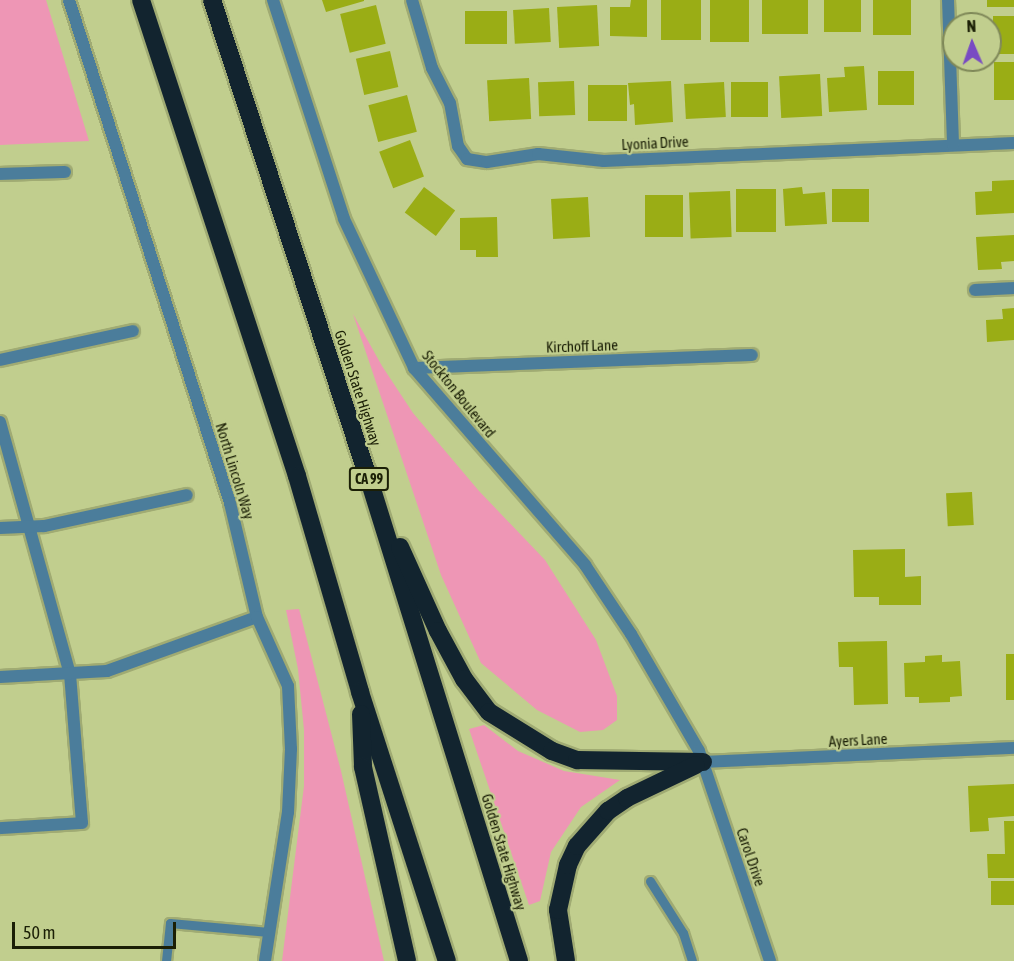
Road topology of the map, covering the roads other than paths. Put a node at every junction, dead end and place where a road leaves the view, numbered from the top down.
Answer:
1 (69, 0) edge
2 (141, 0) edge
3 (212, 0) edge
4 (273, 0) edge
5 (412, 0) edge
6 (948, 0) edge
7 (1014, 143) edge
8 (953, 145) junction
9 (65, 172) dead end
10 (0, 174) edge
11 (1014, 288) edge
12 (975, 290) dead end
13 (132, 331) dead end
14 (752, 354) dead end
15 (0, 360) edge
16 (414, 368) junction
17 (0, 422) edge
18 (366, 470) junction
19 (187, 495) dead end
20 (0, 528) edge
21 (30, 528) junction
22 (257, 617) junction
23 (70, 674) junction
24 (0, 677) edge
25 (360, 692) junction
26 (1014, 748) edge
27 (703, 762) junction
28 (0, 828) edge
29 (650, 881) dead end
30 (269, 932) junction
31 (166, 961) edge
32 (265, 961) edge
33 (407, 961) edge
34 (447, 961) edge
35 (519, 961) edge
36 (566, 961) edge
37 (692, 961) edge
38 (770, 961) edge

1 - 22 street, North Lincoln Way
2 - 25 highway
3 - 18 highway, Golden State Highway / CA 99
4 - 16 street, Stockton Boulevard
5 - 8 street, Lyonia Drive
6 - 8 street
7 - 8 street, Lyonia Drive
9 - 10 street
11 - 12 street
13 - 15 street
14 - 16 street, Kirchoff Lane
16 - 27 street, Stockton Boulevard
17 - 21 street
18 - 27 highway
18 - 35 highway, Golden State Highway / CA 99
19 - 21 street
20 - 21 street
21 - 23 street
22 - 23 street
22 - 30 street, North Lincoln Way
23 - 24 street
23 - 28 street
25 - 33 highway
25 - 34 highway
26 - 27 street, Ayers Lane
27 - 36 highway
27 - 38 street, Carol Drive
29 - 37 lane
30 - 31 lane
30 - 32 street, North Lincoln Way

